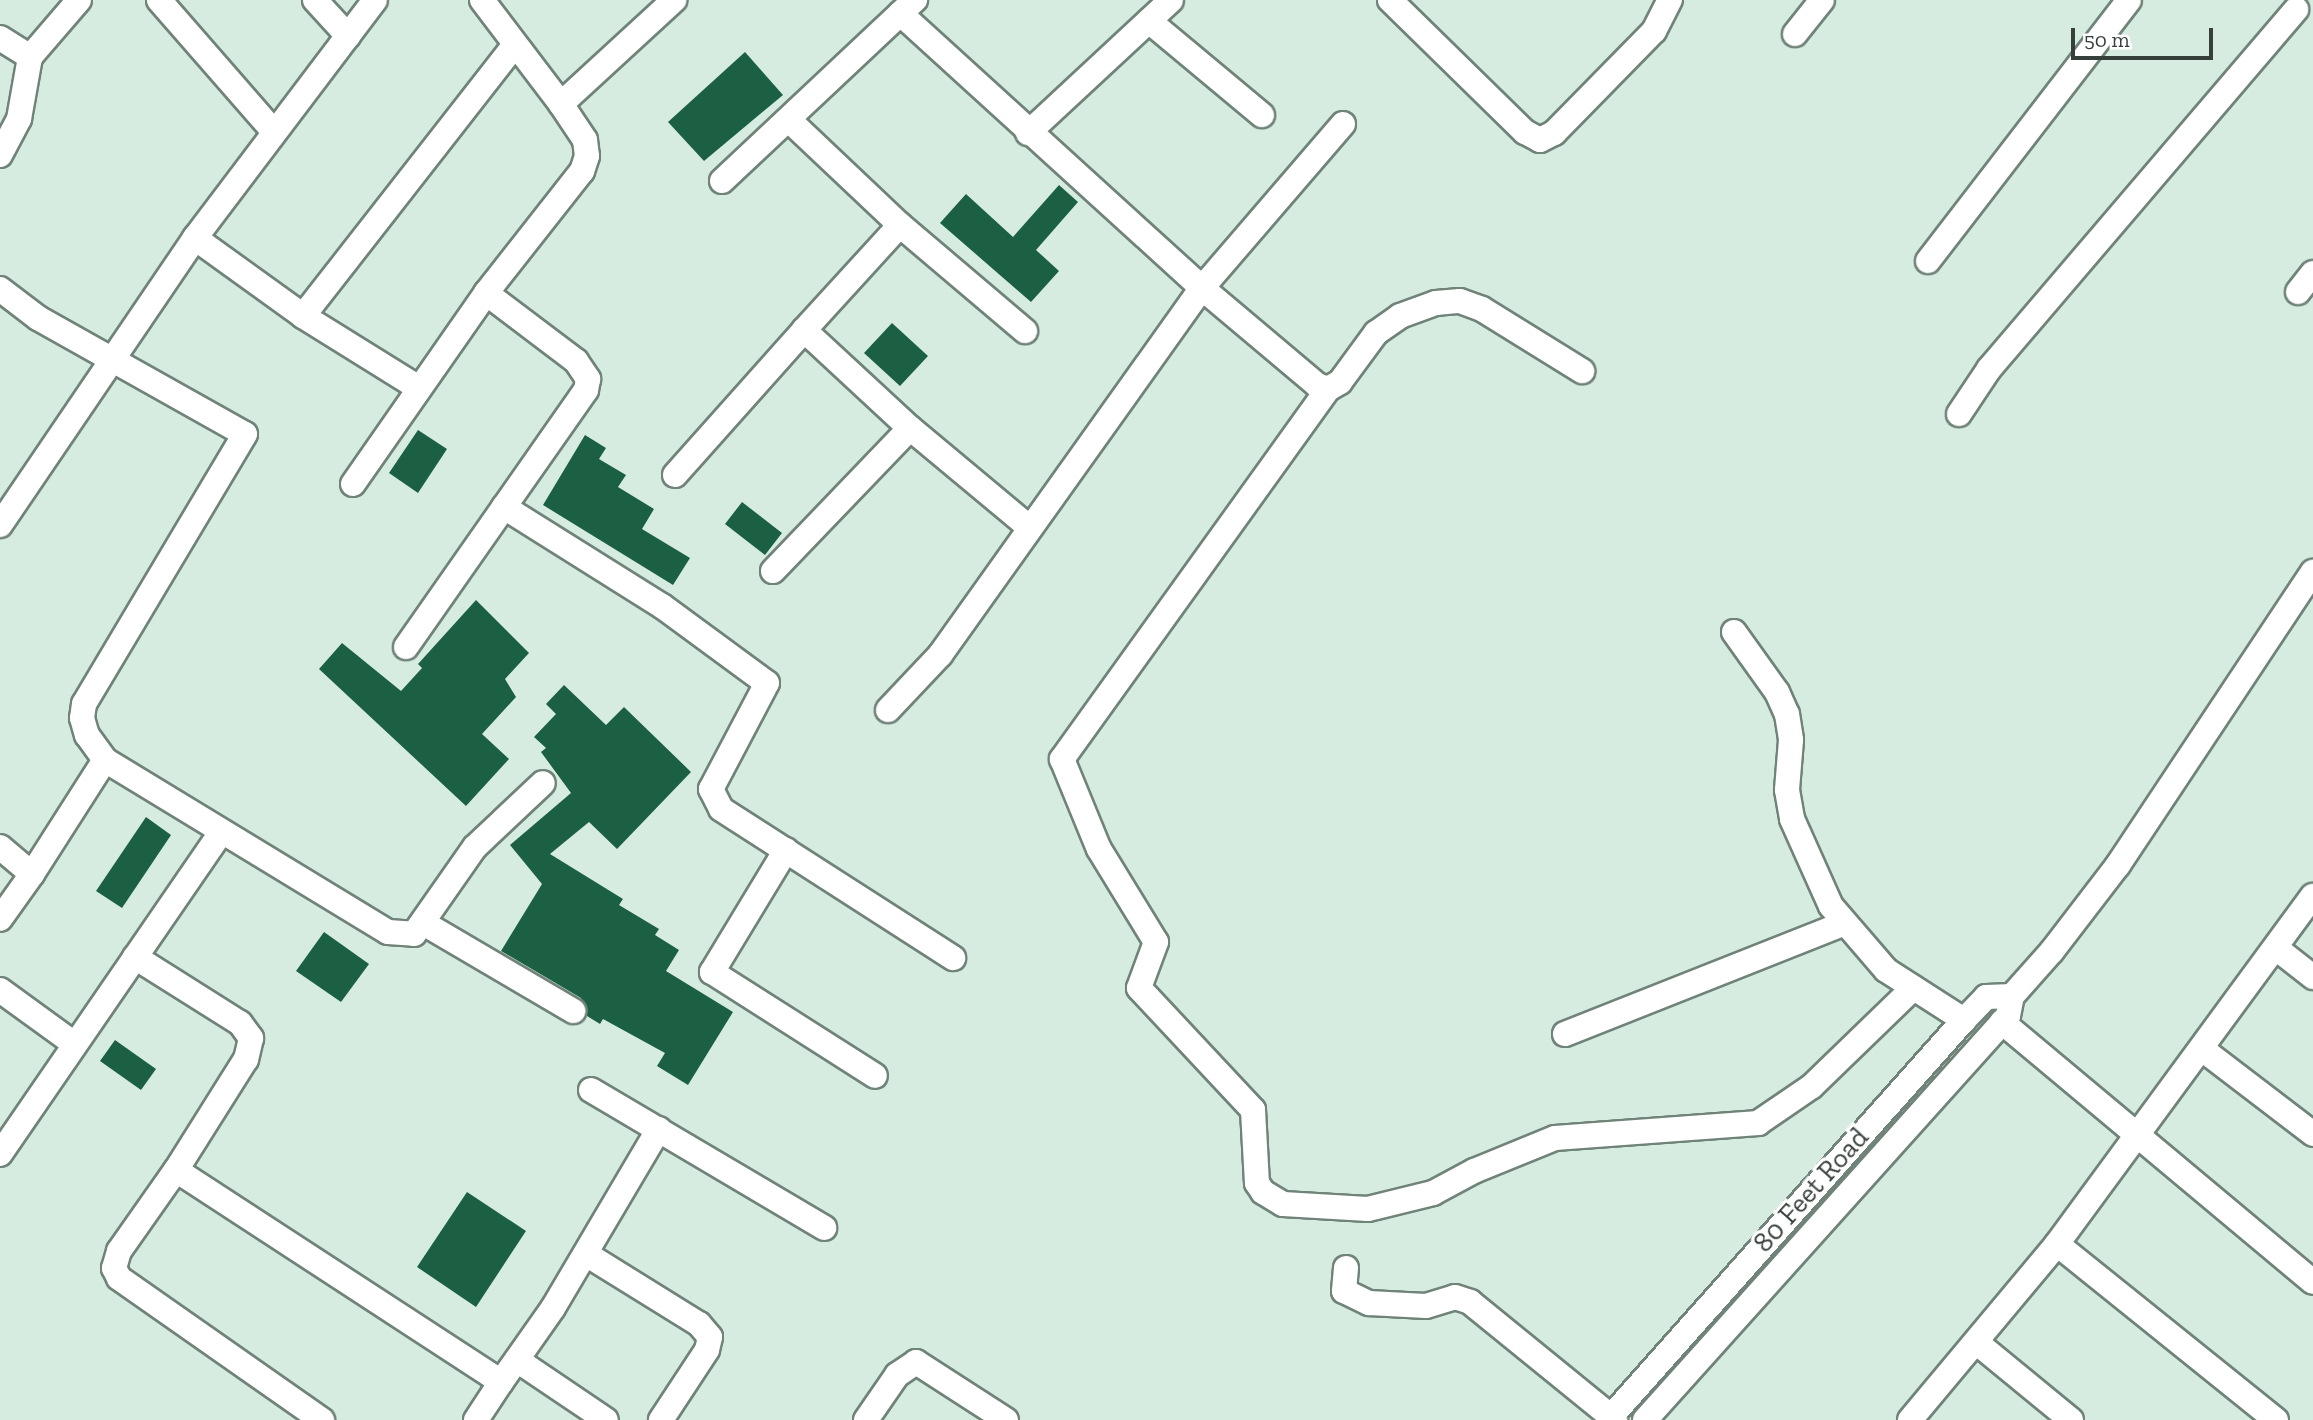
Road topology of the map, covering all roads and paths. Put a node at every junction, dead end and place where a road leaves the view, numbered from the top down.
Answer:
1 (79, 0) edge
2 (159, 0) edge
3 (315, 0) edge
4 (375, 0) edge
5 (482, 0) edge
6 (674, 0) edge
7 (1171, 0) edge
8 (1390, 0) edge
9 (1670, 0) edge
10 (1822, 0) edge
11 (2129, 0) edge
12 (908, 6) edge
13 (2298, 10) edge
14 (1149, 21) junction
15 (1796, 34) dead end
16 (348, 36) junction
17 (0, 38) edge
18 (516, 44) junction
19 (30, 57) junction
20 (561, 104) junction
21 (9, 115) edge
22 (1262, 115) dead end
23 (789, 120) junction
24 (1343, 124) dead end
25 (274, 132) junction
26 (1028, 133) junction
27 (0, 155) edge
28 (722, 181) dead end
29 (900, 225) junction
30 (195, 238) junction
31 (1927, 261) dead end
32 (2313, 273) edge
33 (1202, 288) junction
34 (0, 289) edge
35 (2298, 292) dead end
36 (486, 293) junction
37 (303, 316) junction
38 (804, 330) junction
39 (1025, 331) dead end
40 (116, 359) junction
41 (1582, 371) dead end
42 (417, 387) junction
43 (1328, 389) junction
44 (1959, 414) dead end
45 (910, 428) junction
46 (676, 475) dead end
47 (353, 484) dead end
48 (504, 507) junction
49 (0, 525) edge
50 (1030, 528) junction
51 (773, 571) dead end
52 (2313, 572) edge
53 (1734, 632) dead end
54 (406, 647) dead end
55 (888, 710) dead end
56 (105, 760) junction
57 (542, 783) dead end
58 (220, 834) junction
59 (0, 847) edge
60 (786, 850) junction
61 (32, 874) junction
62 (2313, 896) edge
63 (0, 919) edge
64 (1845, 923) junction
65 (425, 925) junction
66 (2276, 948) junction
67 (135, 957) junction
68 (953, 958) dead end
69 (2313, 976) edge
70 (1913, 988) junction
71 (0, 990) edge
72 (2011, 996) junction
73 (573, 1011) dead end
74 (1964, 1020) junction
75 (2002, 1022) junction
76 (1565, 1034) dead end
77 (73, 1043) junction
78 (2202, 1049) junction
79 (875, 1076) dead end
80 (591, 1090) dead end
81 (659, 1129) junction
82 (2313, 1134) edge
83 (2138, 1136) junction
84 (0, 1154) edge
85 (176, 1170) junction
86 (824, 1228) dead end
87 (2057, 1244) junction
88 (586, 1254) junction
89 (1346, 1268) dead end
90 (2312, 1278) edge
91 (1976, 1342) junction
92 (517, 1360) junction
93 (501, 1382) junction
94 (1611, 1419) edge
95 (322, 1420) edge
96 (476, 1420) edge
97 (606, 1420) edge
98 (661, 1420) edge
99 (866, 1420) edge
100 (1006, 1420) edge
101 (1645, 1420) edge
102 (1910, 1420) edge
103 (2071, 1420) edge
104 (2276, 1420) edge

1 - 19 street
2 - 25 street
3 - 16 street
4 - 16 street
5 - 18 street
6 - 20 street
7 - 14 street
8 - 9 street
10 - 15 street
11 - 31 street
12 - 23 street
12 - 26 street
13 - 44 street
14 - 22 street
14 - 26 street
16 - 25 street
17 - 19 street
18 - 20 street
18 - 37 street
19 - 21 street
20 - 36 street
21 - 27 street
23 - 28 street
23 - 29 street
24 - 33 street
25 - 30 street
26 - 33 street
29 - 38 street
29 - 39 street
30 - 37 street
30 - 40 street
32 - 35 street
33 - 43 street
33 - 50 street
34 - 40 street
36 - 42 street
36 - 48 street
37 - 42 street
38 - 45 street
38 - 46 street
40 - 49 street
40 - 56 street
41 - 43 street
42 - 47 street
43 - 70 street
45 - 50 street
45 - 51 street
48 - 54 street
48 - 60 street
50 - 55 street
52 - 72 street
53 - 64 street
56 - 58 street
56 - 61 street
57 - 65 street
58 - 65 street
58 - 67 street
59 - 61 street
60 - 68 street
60 - 79 street
61 - 63 street
62 - 66 street
64 - 70 street
64 - 76 street
65 - 73 street
66 - 69 street
66 - 78 street
67 - 77 street
67 - 85 street
70 - 74 street
71 - 77 street
72 - 74 street
72 - 75 street, 80 Feet Road
74 - 94 street
75 - 83 street
75 - 101 street, 80 Feet Road
77 - 84 street
78 - 82 street
78 - 83 street
80 - 81 street
81 - 86 street
81 - 88 street
83 - 87 street
83 - 90 street
85 - 93 street
85 - 95 street
87 - 91 street
87 - 104 street
88 - 92 street
88 - 98 street
89 - 94 street
91 - 102 street
91 - 103 street
92 - 93 street
92 - 97 street
93 - 96 street
99 - 100 street

